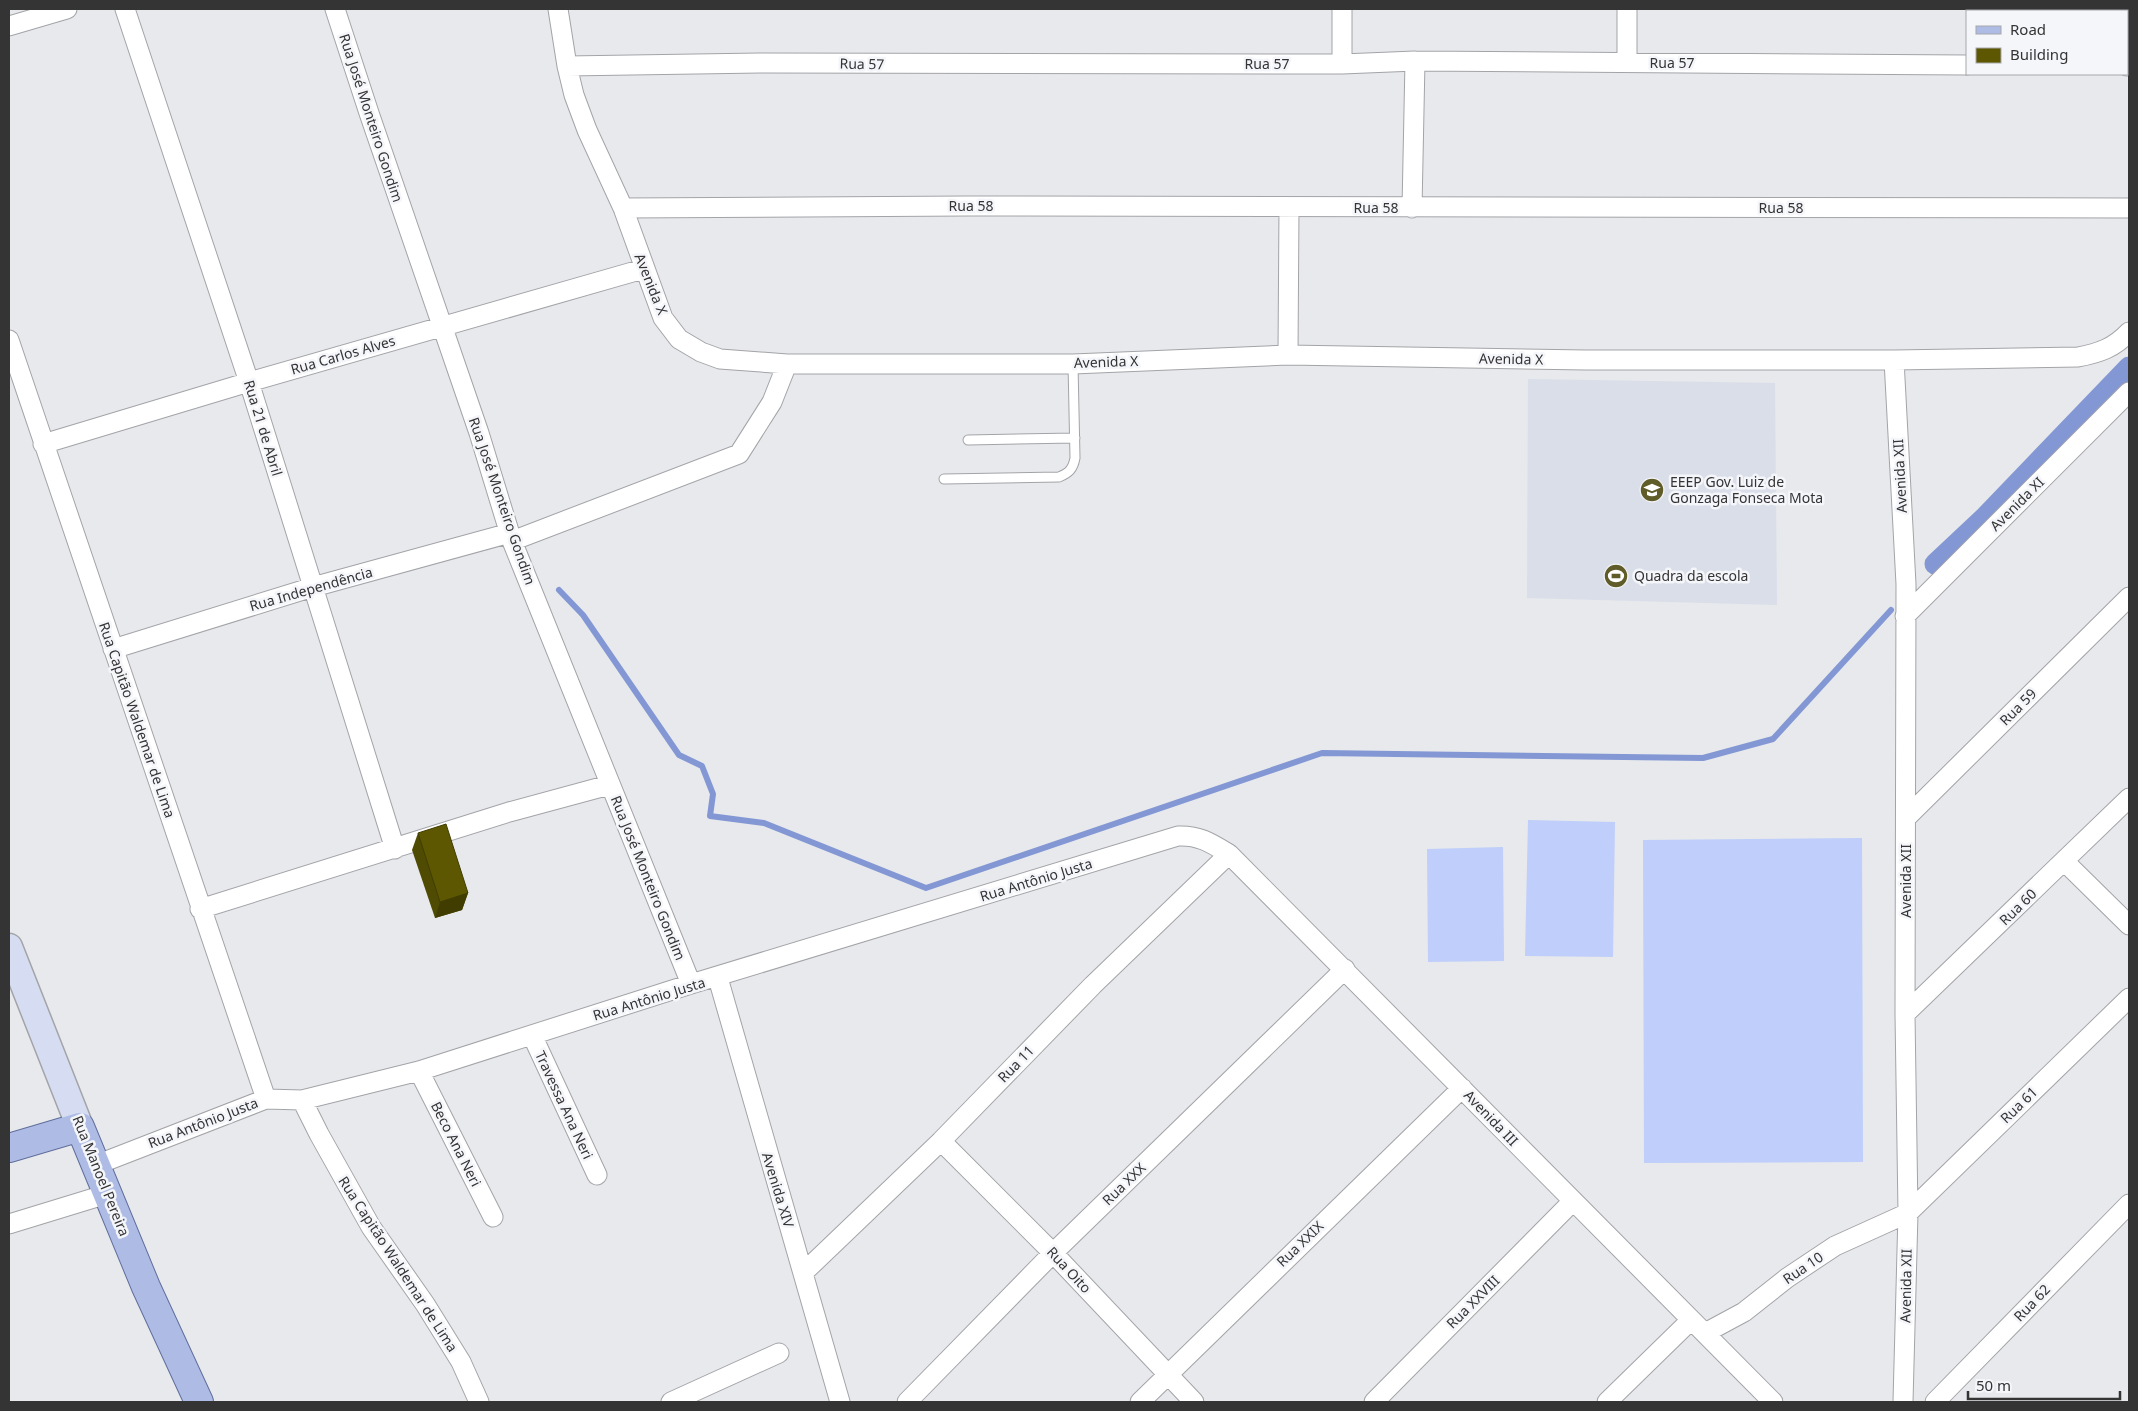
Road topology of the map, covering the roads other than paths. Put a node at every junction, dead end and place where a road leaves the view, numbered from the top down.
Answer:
1 (67, 9) edge
2 (125, 9) edge
3 (336, 9) edge
4 (558, 9) edge
5 (1342, 9) edge
6 (1627, 9) edge
7 (9, 26) edge
8 (1415, 61) junction
9 (1627, 62) junction
10 (1342, 64) junction
11 (1966, 65) edge
12 (567, 66) junction
13 (1289, 207) junction
14 (623, 208) junction
15 (1412, 208) junction
16 (2129, 208) edge
17 (643, 269) junction
18 (442, 326) junction
19 (2129, 332) edge
20 (9, 340) edge
21 (1288, 355) junction
22 (1894, 360) junction
23 (787, 364) junction
24 (1073, 364) junction
25 (249, 382) junction
26 (2129, 392) edge
27 (1075, 438) junction
28 (968, 440) dead end
29 (43, 444) junction
30 (944, 480) dead end
31 (511, 537) junction
32 (313, 587) junction
33 (2129, 597) edge
34 (1905, 616) junction
35 (113, 650) junction
36 (609, 784) junction
37 (2129, 798) edge
38 (1906, 818) junction
39 (1204, 839) joint
40 (395, 849) junction
41 (1229, 854) junction
42 (2066, 862) junction
43 (200, 908) junction
44 (2129, 925) edge
45 (9, 947) edge
46 (1345, 970) junction
47 (718, 978) junction
48 (691, 984) junction
49 (2129, 998) edge
50 (1905, 1014) junction
51 (532, 1036) junction
52 (419, 1071) junction
53 (1462, 1088) junction
54 (266, 1099) junction
55 (302, 1100) junction
56 (80, 1127) junction
57 (941, 1141) junction
58 (9, 1148) edge
59 (96, 1165) junction
60 (597, 1175) dead end
61 (107, 1194) junction
62 (1572, 1202) junction
63 (2129, 1204) edge
64 (1908, 1213) junction
65 (493, 1217) dead end
66 (9, 1224) edge
67 (1053, 1253) junction
68 (803, 1273) junction
69 (1691, 1320) junction
70 (1705, 1333) junction
71 (779, 1353) dead end
72 (1167, 1376) junction
73 (199, 1402) edge
74 (479, 1402) edge
75 (671, 1402) edge
76 (840, 1402) edge
77 (907, 1402) edge
78 (1140, 1402) edge
79 (1194, 1402) edge
80 (1374, 1402) edge
81 (1607, 1402) edge
82 (1773, 1402) edge
83 (1903, 1402) edge
84 (1935, 1402) edge

1 - 7 street
2 - 25 street, Rua 21 de Abril
3 - 18 street, Rua José Monteiro Gondim
4 - 12 street, Avenida X
5 - 10 street
6 - 9 street
8 - 9 street, Rua 57
8 - 10 street, Rua 57
8 - 15 street
9 - 11 street, Rua 57
10 - 12 street, Rua 57
12 - 14 street, Avenida X
13 - 14 street, Rua 58
13 - 15 street, Rua 58
13 - 21 street
14 - 17 street, Avenida X
15 - 16 street, Rua 58
17 - 18 street, Rua Carlos Alves
17 - 23 street, Avenida X
18 - 25 street, Rua Carlos Alves
18 - 31 street, Rua José Monteiro Gondim
19 - 22 street
20 - 29 street, Rua Capitão Waldemar de Lima
21 - 22 street, Avenida X
21 - 24 street, Avenida X
22 - 34 street, Avenida XII
23 - 24 street, Avenida X
23 - 31 street, Rua Independência
24 - 27 lane
25 - 29 street, Rua Carlos Alves
25 - 32 street, Rua 21 de Abril
26 - 34 street, Avenida XI
27 - 28 lane
27 - 30 lane
29 - 35 street, Rua Capitão Waldemar de Lima
31 - 32 street, Rua Independência
31 - 36 street, Rua José Monteiro Gondim
32 - 35 street, Rua Independência
32 - 40 street, Rua 21 de Abril
33 - 38 street, Rua 59
34 - 38 street, Avenida XII
35 - 43 street, Rua Capitão Waldemar de Lima
36 - 40 street
36 - 48 street, Rua José Monteiro Gondim
37 - 42 street, Rua 60
38 - 50 street, Avenida XII
39 - 41 street, Avenida III
39 - 47 street, Rua Antônio Justa
40 - 43 street
41 - 46 street, Avenida III
41 - 57 street, Rua 11
42 - 44 street
42 - 50 street, Rua 60
43 - 54 street, Rua Capitão Waldemar de Lima
45 - 56 street, Rua Manoel Pereira
46 - 53 street, Avenida III
46 - 67 street, Rua XXX
47 - 48 street, Rua Antônio Justa
47 - 68 street, Avenida XIV
48 - 51 street, Rua Antônio Justa
49 - 64 street, Rua 61
50 - 64 street, Avenida XII
51 - 52 street, Rua Antônio Justa
51 - 60 street, Travessa Ana Neri
52 - 55 street, Rua Antônio Justa
52 - 65 street, Beco Ana Neri
53 - 62 street, Avenida III
53 - 72 street, Rua XXIX
54 - 55 street, Rua Antônio Justa
54 - 59 street, Rua Antônio Justa
55 - 74 street, Rua Capitão Waldemar de Lima
56 - 58 main road
56 - 59 main road, Rua Manoel Pereira
57 - 67 street, Rua Oito
57 - 68 street, Rua 11
59 - 61 main road, Rua Manoel Pereira
61 - 66 street
61 - 73 main road, Rua Manoel Pereira
62 - 69 street, Avenida III
62 - 80 street, Rua XXVIII
63 - 84 street, Rua 62
64 - 70 street, Rua 10
64 - 83 street, Avenida XII
67 - 72 street, Rua Oito
67 - 77 street, Rua XXX
68 - 76 street, Avenida XIV
69 - 70 street, Avenida III
69 - 81 street
70 - 82 street, Avenida III
71 - 75 street
72 - 78 street, Rua XXIX
72 - 79 street, Rua Oito

